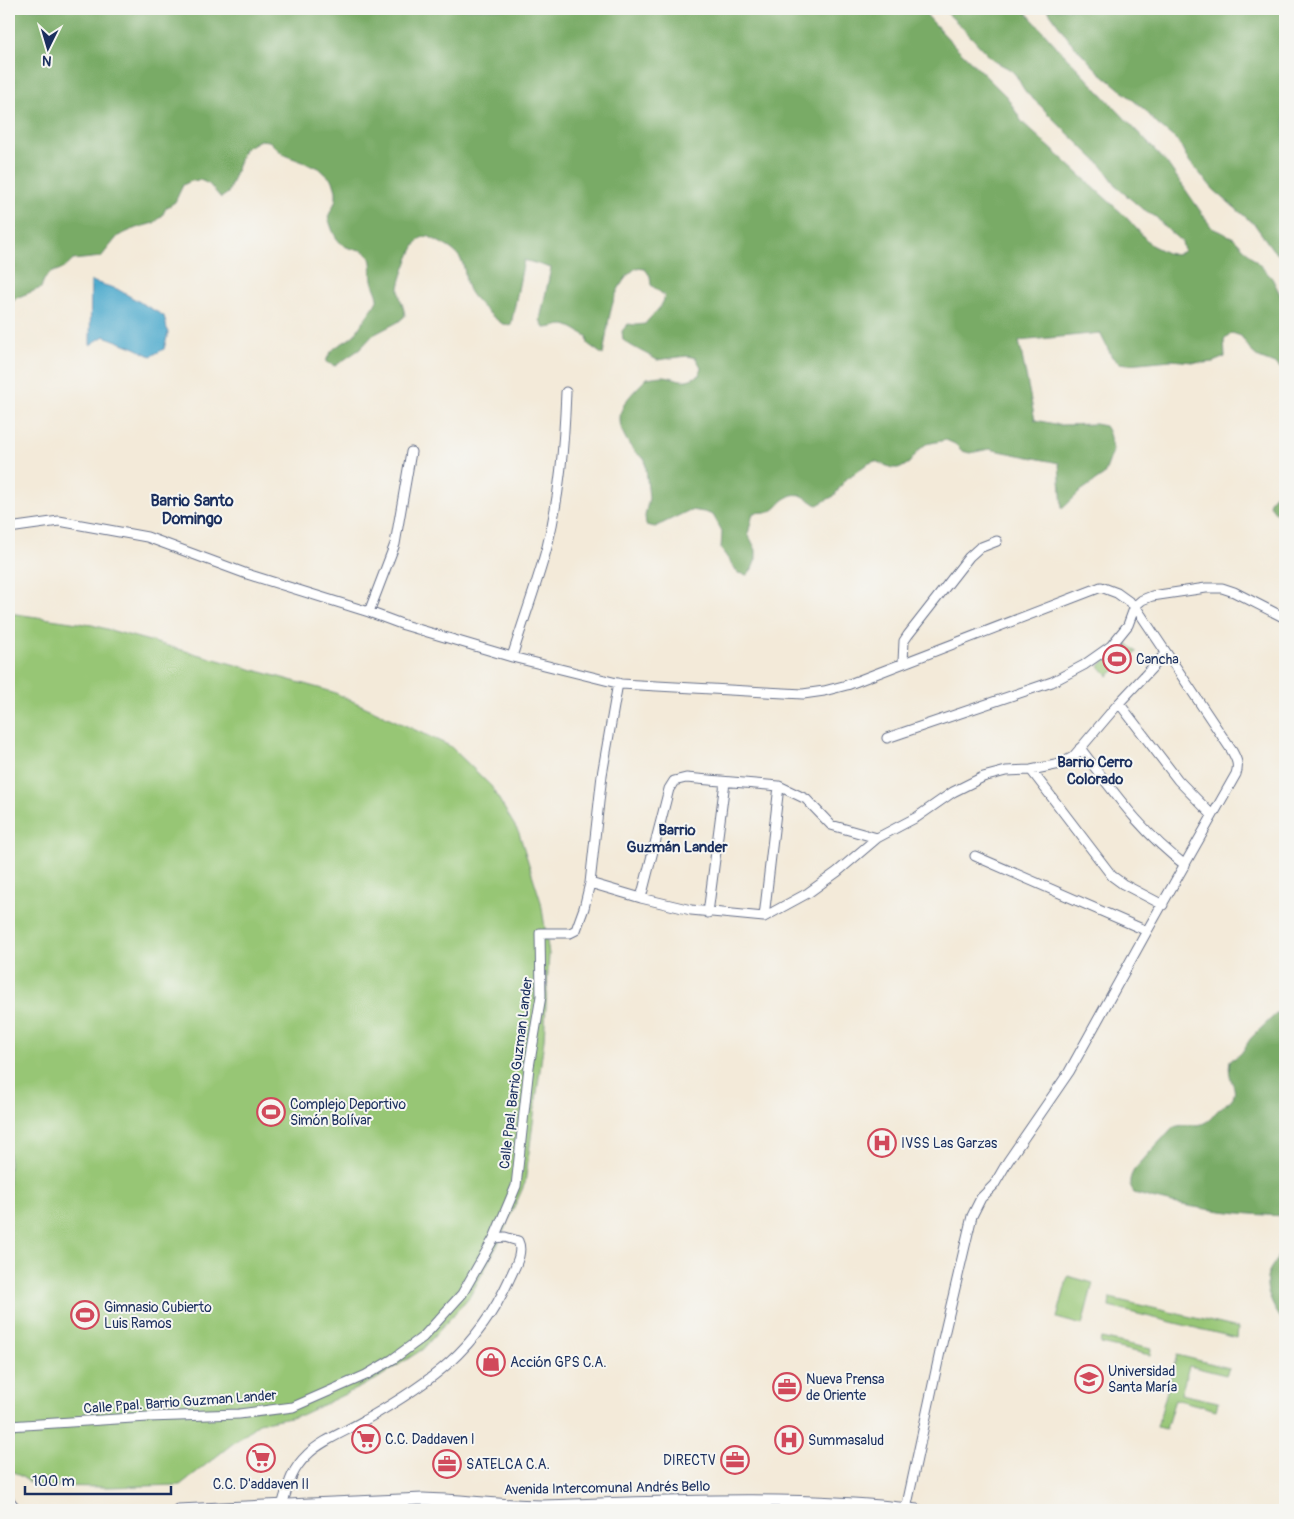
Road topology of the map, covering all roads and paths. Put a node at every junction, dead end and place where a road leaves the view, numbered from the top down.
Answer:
1 (566, 392) dead end
2 (411, 452) dead end
3 (9, 528) edge
4 (997, 541) dead end
5 (1135, 606) junction
6 (369, 612) junction
7 (1285, 618) edge
8 (1166, 653) junction
9 (512, 657) junction
10 (903, 662) junction
11 (618, 683) junction
12 (1119, 703) junction
13 (887, 738) dead end
14 (1080, 748) junction
15 (1031, 770) junction
16 (725, 782) junction
17 (779, 786) junction
18 (1212, 815) junction
19 (877, 838) junction
20 (975, 856) dead end
21 (1185, 865) junction
22 (590, 883) junction
23 (641, 898) junction
24 (1163, 905) junction
25 (708, 912) junction
26 (764, 917) junction
27 (1147, 931) junction
28 (494, 1238) junction
29 (9, 1426) edge
30 (9, 1500) edge
31 (282, 1506) junction
32 (264, 1508) edge
33 (17, 1510) edge
34 (178, 1510) edge
35 (911, 1510) edge

1 - 9 street
2 - 6 street
3 - 6 street
4 - 10 street
5 - 7 street
5 - 8 street
5 - 10 street
5 - 13 street
6 - 9 street
8 - 12 street
8 - 18 street
9 - 11 street
10 - 11 street
11 - 22 street
12 - 14 street
12 - 18 street
14 - 15 street
14 - 21 street
15 - 19 street
15 - 24 street
16 - 17 street
16 - 23 street
16 - 25 street
17 - 19 street
17 - 26 street
18 - 21 street
19 - 26 street
20 - 27 street
21 - 24 street
22 - 23 street
22 - 28 street, Calle Ppal. Barrio Guzman Lander
23 - 25 street
24 - 27 street
25 - 26 street
27 - 35 street
28 - 29 street, Calle Ppal. Barrio Guzman Lander
28 - 31 street
30 - 33 street
31 - 32 main road, Avenida Intercomunal Andrés Bello
31 - 35 main road, Avenida Intercomunal Andrés Bello
32 - 34 main road, Avenida Intercomunal Andrés Bello

